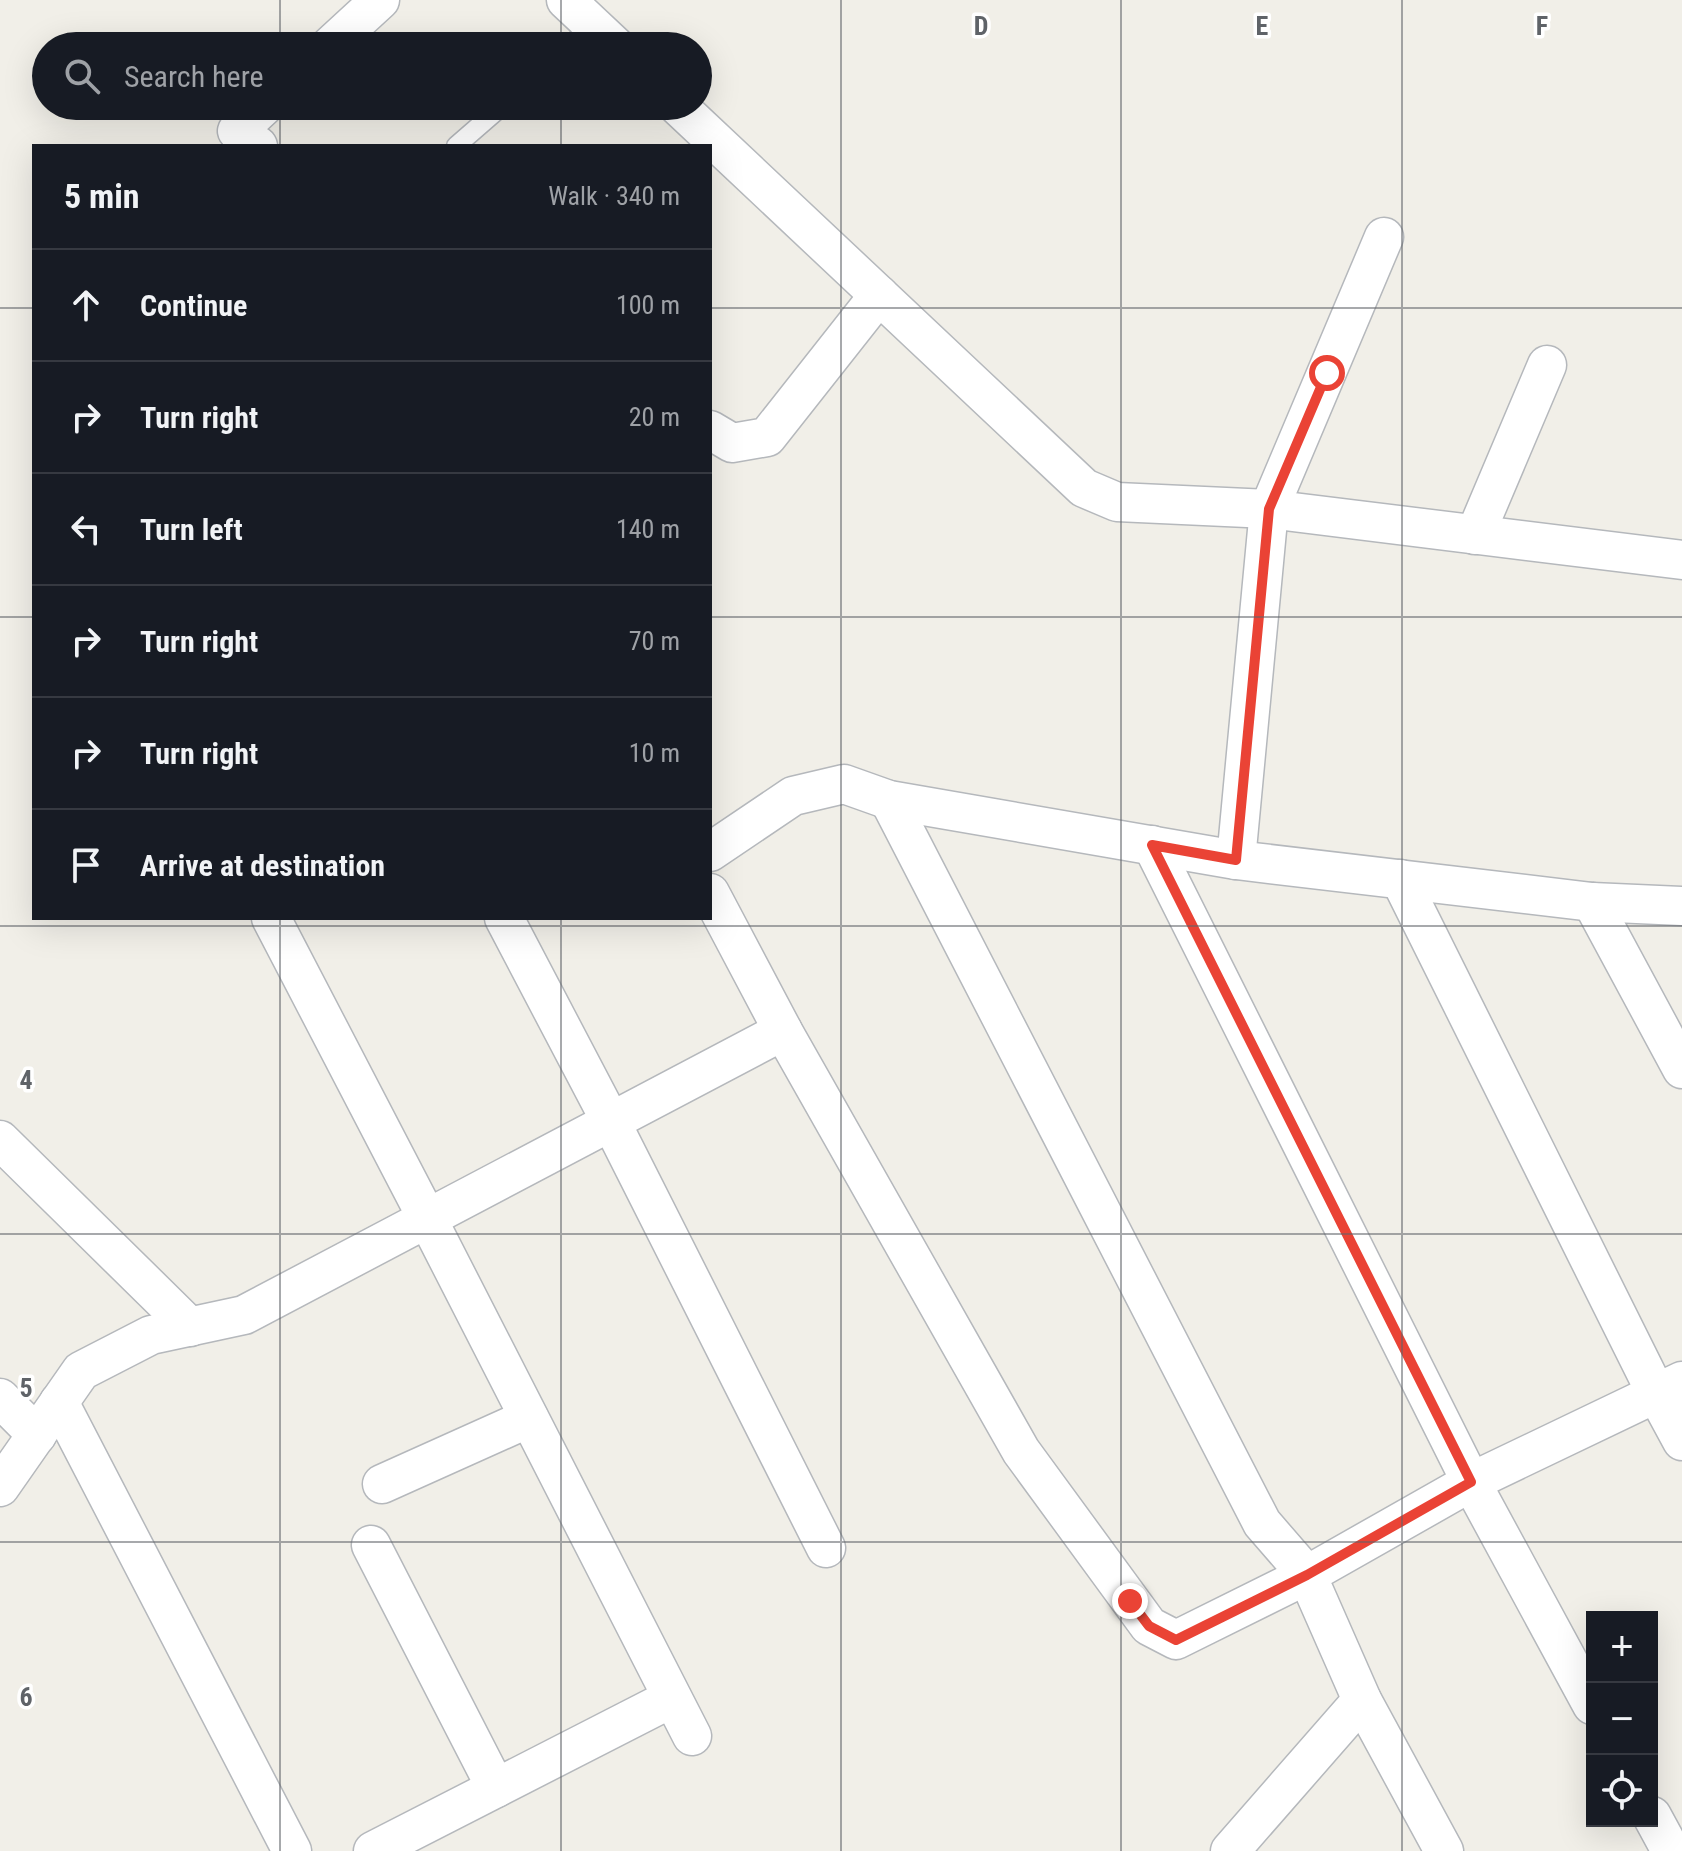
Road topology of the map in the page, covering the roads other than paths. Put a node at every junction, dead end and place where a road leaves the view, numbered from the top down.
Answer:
1 (380, 0) edge
2 (345, 32) edge
3 (249, 120) edge
4 (486, 120) edge
5 (693, 120) edge
6 (255, 144) edge
7 (458, 144) edge
8 (1384, 237) dead end
9 (879, 295) junction
10 (1547, 365) dead end
11 (712, 431) edge
12 (1269, 509) junction
13 (1475, 535) junction
14 (1682, 560) edge
15 (889, 800) junction
16 (1152, 845) junction
17 (712, 851) edge
18 (1236, 860) junction
19 (1400, 879) junction
20 (712, 897) edge
21 (1592, 902) junction
22 (1682, 906) edge
23 (272, 920) edge
24 (505, 920) edge
25 (783, 1031) junction
26 (1682, 1069) edge
27 (611, 1122) junction
28 (0, 1140) edge
29 (427, 1218) junction
30 (190, 1327) junction
31 (1669, 1387) edge
32 (0, 1398) edge
33 (59, 1402) junction
34 (529, 1418) junction
35 (37, 1435) junction
36 (1682, 1441) edge
37 (1471, 1482) junction
38 (382, 1484) dead end
39 (0, 1487) edge
40 (371, 1545) dead end
41 (826, 1548) dead end
42 (1307, 1575) junction
43 (1586, 1694) edge
44 (672, 1698) junction
45 (1362, 1700) junction
46 (692, 1736) dead end
47 (496, 1788) junction
48 (1658, 1827) edge
49 (292, 1851) edge
50 (373, 1851) edge
51 (1230, 1851) edge
52 (1444, 1851) edge
53 (1671, 1851) edge

1 - 2 street
3 - 6 street
4 - 7 lane
5 - 9 street
8 - 12 street
9 - 11 street
9 - 12 street
10 - 13 street
12 - 13 street
12 - 18 street
13 - 14 street
15 - 16 street
15 - 17 street
15 - 42 street
16 - 18 street
16 - 37 street
18 - 19 street
19 - 21 street
19 - 31 street
20 - 25 street
21 - 22 street
21 - 26 street
23 - 29 street
24 - 27 street
25 - 27 street
25 - 42 street
27 - 29 street
27 - 41 street
28 - 30 street
29 - 30 street
29 - 34 street
30 - 33 street
31 - 36 street
31 - 37 street
32 - 35 street
33 - 35 street
33 - 49 street
34 - 38 street
34 - 44 street
35 - 39 street
37 - 42 street
37 - 43 street
40 - 47 street
42 - 45 street
44 - 46 street
44 - 47 street
45 - 51 street
45 - 52 street
47 - 50 street
48 - 53 street

